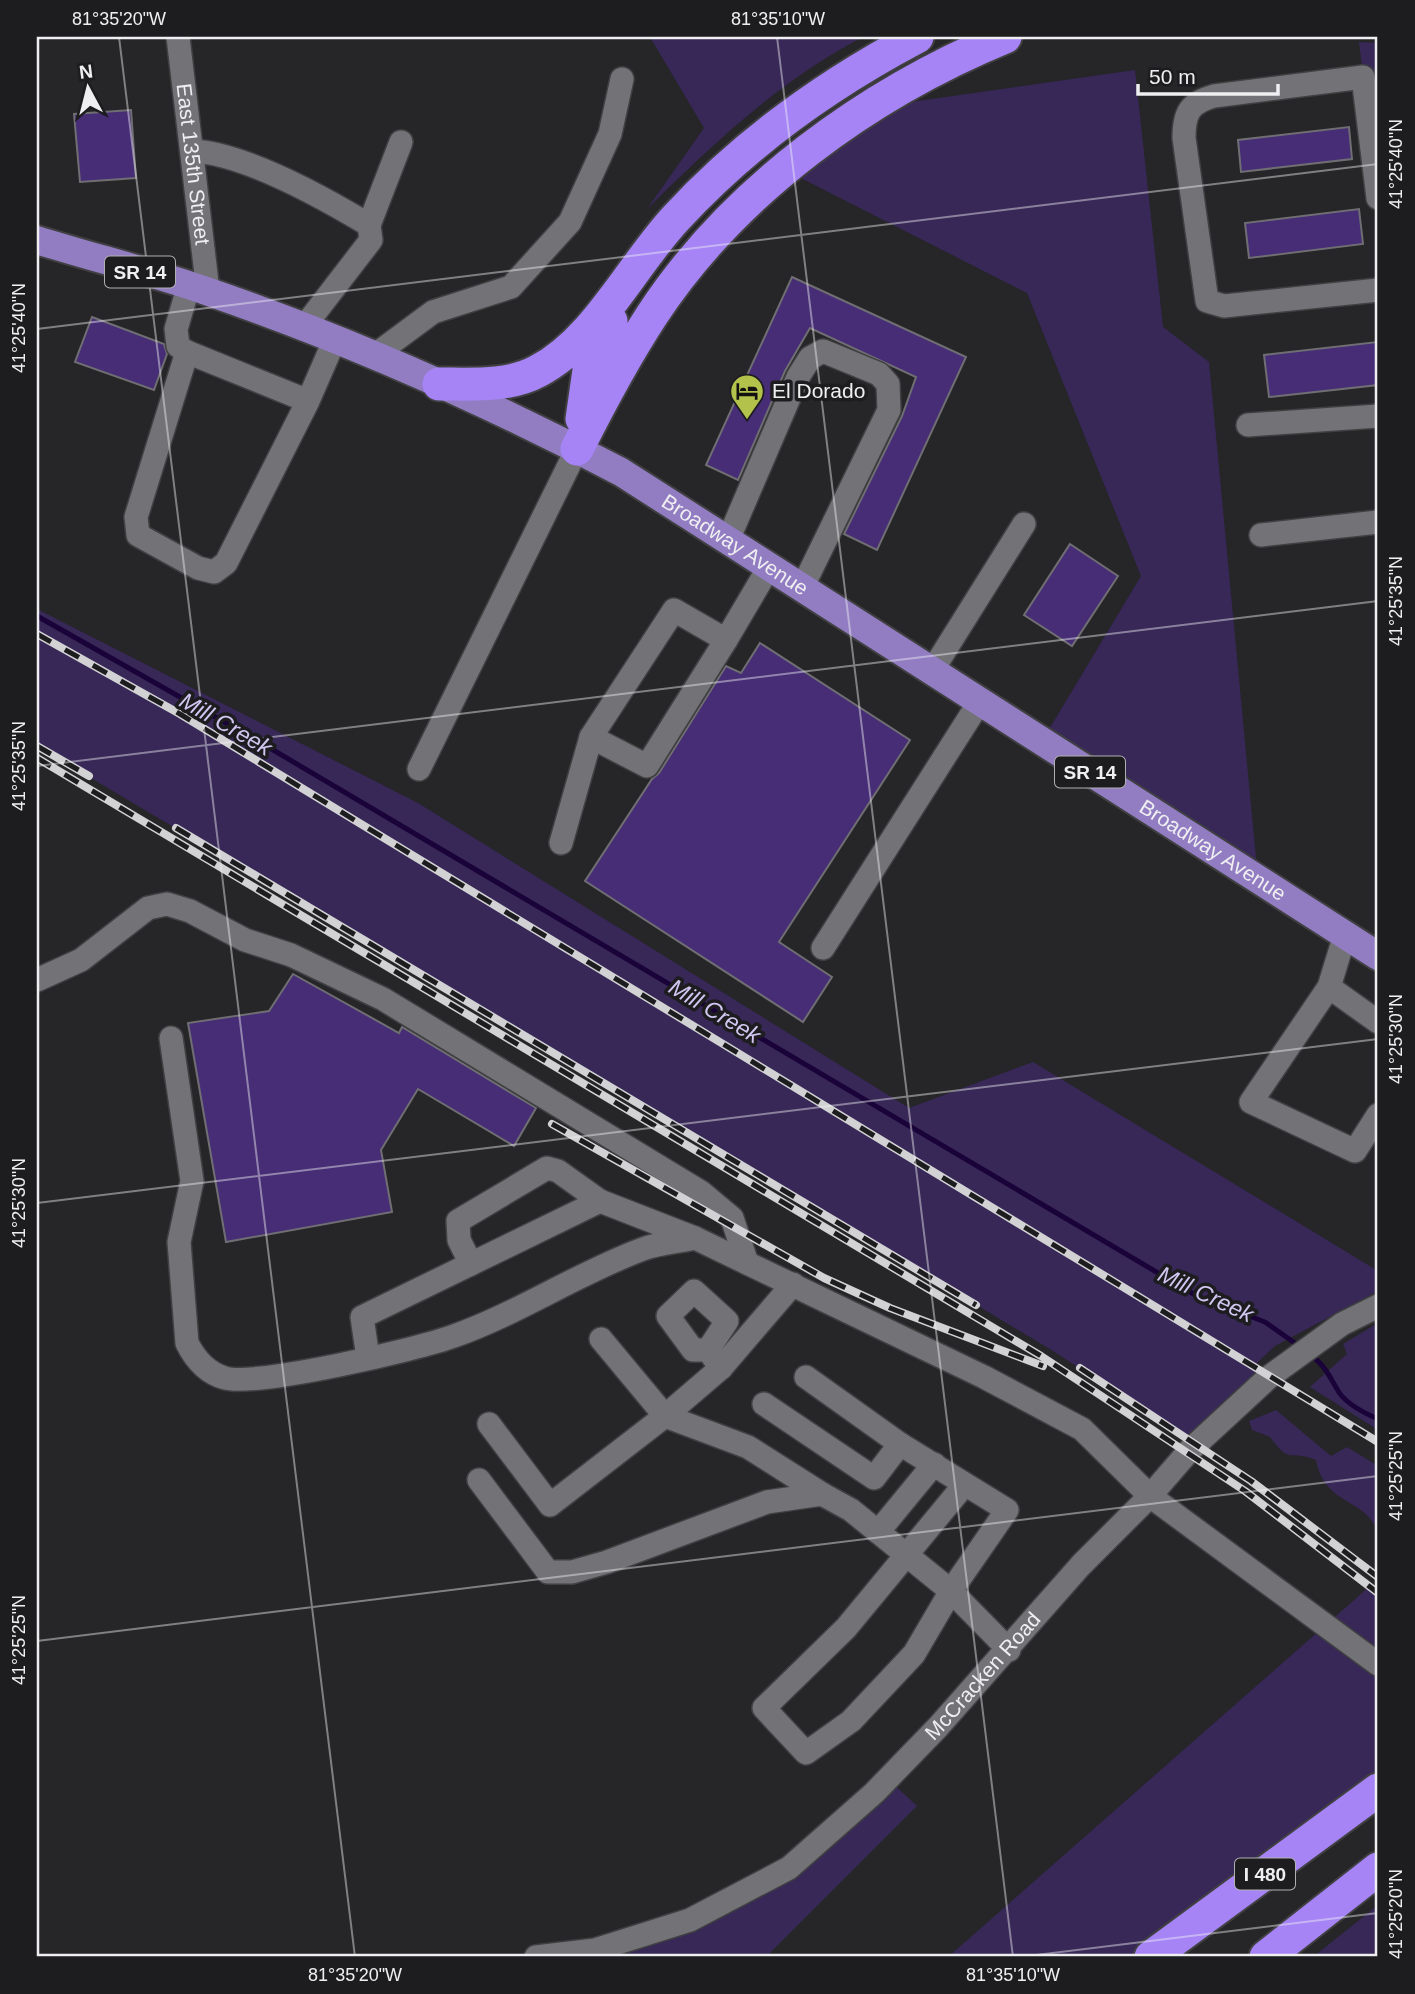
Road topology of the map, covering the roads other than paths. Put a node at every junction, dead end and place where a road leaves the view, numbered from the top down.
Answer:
1 (178, 37) edge
2 (917, 37) edge
3 (1005, 37) edge
4 (622, 79) dead end
5 (401, 142) dead end
6 (192, 150) junction
7 (1378, 198) edge
8 (369, 225) junction
9 (37, 240) edge
10 (635, 272) junction
11 (198, 288) junction
12 (1378, 290) edge
13 (304, 327) junction
14 (335, 339) junction
15 (187, 352) junction
16 (375, 355) junction
17 (439, 384) junction
18 (308, 401) junction
19 (1378, 416) edge
20 (1248, 425) dead end
21 (577, 449) junction
22 (1378, 522) edge
23 (1024, 524) dead end
24 (1261, 535) dead end
25 (728, 540) junction
26 (769, 567) junction
27 (802, 588) junction
28 (726, 640) junction
29 (932, 671) junction
30 (980, 701) junction
31 (591, 737) junction
32 (419, 769) dead end
33 (561, 843) dead end
34 (1345, 935) junction
35 (823, 947) dead end
36 (1378, 956) edge
37 (37, 980) edge
38 (1329, 987) junction
39 (1378, 1022) edge
40 (171, 1038) dead end
41 (1378, 1115) edge
42 (600, 1201) junction
43 (695, 1238) junction
44 (747, 1263) junction
45 (471, 1264) junction
46 (793, 1284) junction
47 (1378, 1306) edge
48 (601, 1339) dead end
49 (368, 1357) junction
50 (806, 1377) dead end
51 (764, 1404) dead end
52 (666, 1416) junction
53 (489, 1424) dead end
54 (900, 1444) junction
55 (933, 1464) junction
56 (874, 1478) junction
57 (479, 1480) dead end
58 (965, 1484) junction
59 (822, 1494) junction
60 (1150, 1496) junction
61 (851, 1510) junction
62 (878, 1532) junction
63 (908, 1556) junction
64 (951, 1591) junction
65 (1009, 1650) junction
66 (1378, 1664) edge
67 (1378, 1790) edge
68 (1378, 1869) edge
69 (536, 1957) edge
70 (1151, 1957) edge
71 (1266, 1957) edge

1 - 6 street, East 135th Street
2 - 10 highway
3 - 21 highway
4 - 16 street
5 - 8 street
6 - 8 street
6 - 11 street, East 135th Street
7 - 12 street
8 - 13 street
9 - 11 main road, Broadway Avenue / SR 14
10 - 17 highway
10 - 21 highway
11 - 13 main road, Broadway Avenue / SR 14
11 - 15 street
13 - 14 main road, Broadway Avenue / SR 14
14 - 16 main road, Broadway Avenue / SR 14
14 - 18 street
15 - 18 street
15 - 18 street
16 - 17 main road, Broadway Avenue / SR 14
17 - 21 main road, Broadway Avenue / SR 14
19 - 20 street
21 - 25 main road, Broadway Avenue / SR 14
21 - 32 street
22 - 24 street
23 - 29 street
25 - 26 main road, Broadway Avenue / SR 14
25 - 27 street
26 - 27 main road, Broadway Avenue / SR 14
26 - 28 street
27 - 29 main road, Broadway Avenue / SR 14
28 - 31 street
28 - 31 street
29 - 30 main road, Broadway Avenue / SR 14
30 - 34 main road, Broadway Avenue / SR 14
30 - 35 street
31 - 33 street
34 - 36 main road, Broadway Avenue / SR 14
34 - 38 street
37 - 44 street
38 - 39 street
38 - 41 street
40 - 49 street
42 - 43 street
42 - 45 street
42 - 45 street
43 - 44 street
43 - 49 street
44 - 46 street
45 - 49 street
46 - 52 street
46 - 60 street
47 - 60 street, McCracken Road
48 - 52 street
50 - 54 street
51 - 56 street
52 - 53 street
52 - 59 street
54 - 55 street
54 - 56 street
55 - 58 street
55 - 62 street
56 - 61 street
57 - 59 street
58 - 63 street
58 - 64 street
59 - 61 street
60 - 65 street, McCracken Road
60 - 66 street
61 - 62 street
62 - 63 street
63 - 64 street
63 - 64 street
64 - 65 street
65 - 69 street, McCracken Road
67 - 70 highway, I 480
68 - 71 highway

